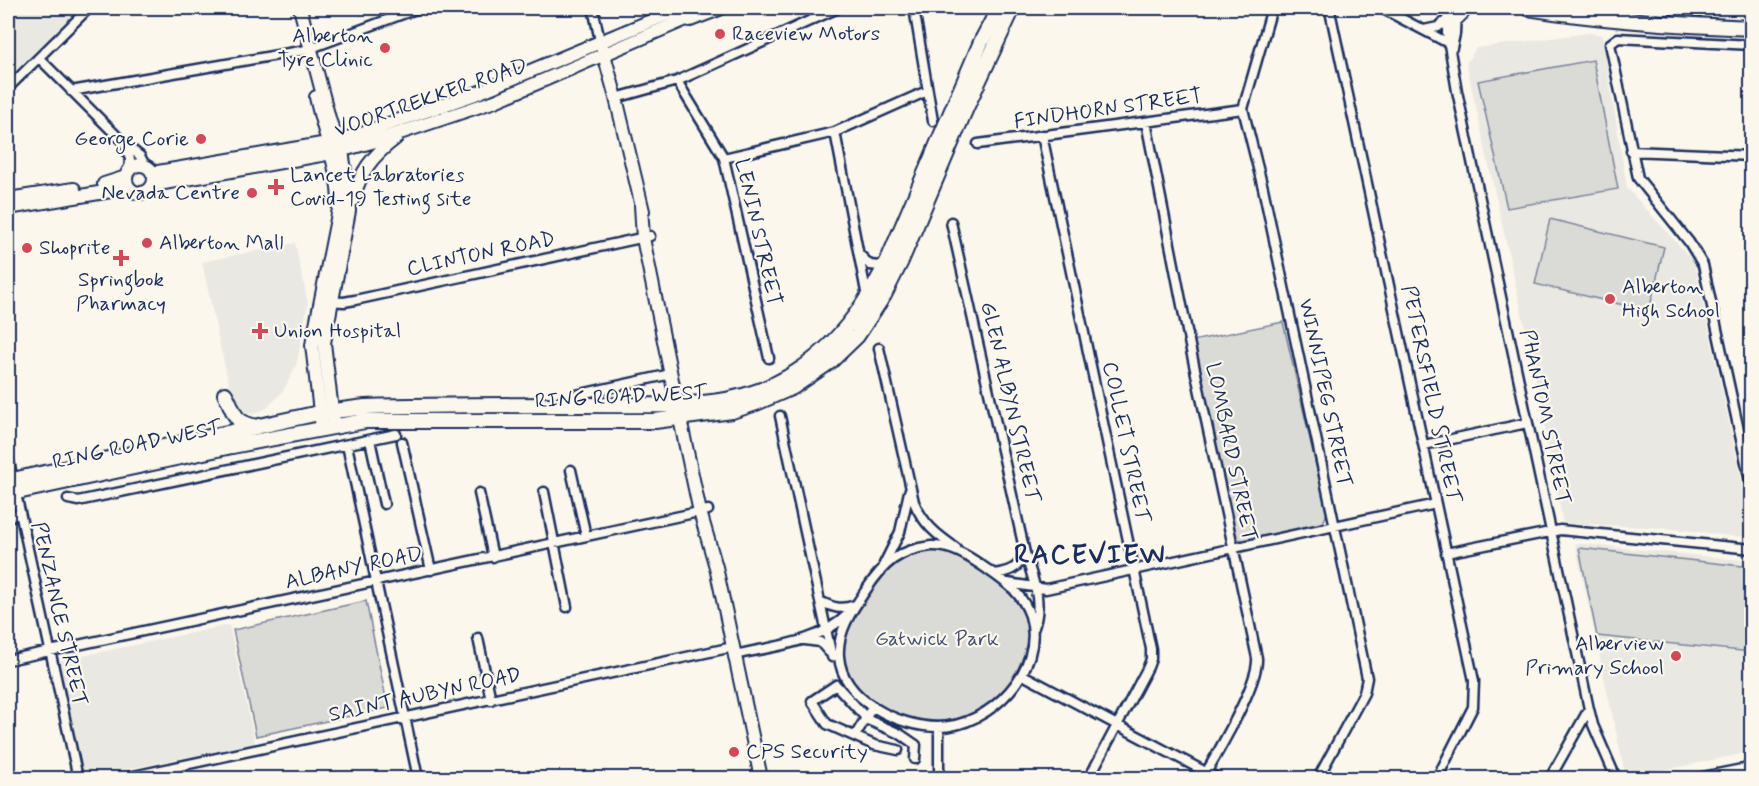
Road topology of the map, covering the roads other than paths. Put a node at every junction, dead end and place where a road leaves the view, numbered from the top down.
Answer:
1 (89, 8) edge
2 (300, 8) edge
3 (419, 8) edge
4 (593, 8) edge
5 (710, 8) edge
6 (719, 8) edge
7 (838, 8) edge
8 (914, 8) edge
9 (999, 8) edge
10 (1013, 8) edge
11 (1272, 8) edge
12 (1381, 8) edge
13 (1528, 8) edge
14 (1676, 8) edge
15 (1329, 9) edge
16 (399, 11) edge
17 (683, 11) edge
18 (1452, 11) edge
19 (1752, 12) edge
20 (1752, 28) edge
21 (1424, 30) junction
22 (600, 41) junction
23 (1450, 44) junction
24 (1752, 45) edge
25 (309, 49) junction
26 (604, 54) junction
27 (39, 58) junction
28 (677, 81) junction
29 (8, 88) edge
30 (71, 91) junction
31 (927, 91) junction
32 (616, 98) junction
33 (1243, 109) junction
34 (933, 120) dead end
35 (1146, 122) junction
36 (406, 130) junction
37 (835, 132) junction
38 (1042, 135) junction
39 (125, 144) junction
40 (978, 144) dead end
41 (336, 147) junction
42 (1631, 151) junction
43 (1752, 156) edge
44 (724, 158) junction
45 (150, 175) junction
46 (128, 179) junction
47 (8, 199) edge
48 (8, 208) edge
49 (349, 211) junction
50 (951, 222) dead end
51 (646, 237) junction
52 (860, 255) junction
53 (888, 260) junction
54 (326, 301) junction
55 (872, 303) junction
56 (879, 348) dead end
57 (769, 358) dead end
58 (672, 374) junction
59 (225, 394) dead end
60 (576, 395) dead end
61 (682, 411) junction
62 (325, 412) junction
63 (780, 416) dead end
64 (1527, 423) junction
65 (258, 427) junction
66 (328, 427) junction
67 (396, 434) dead end
68 (370, 440) junction
69 (402, 442) dead end
70 (1424, 444) junction
71 (347, 445) junction
72 (8, 457) edge
73 (571, 470) dead end
74 (10, 487) edge
75 (910, 489) junction
76 (1752, 490) edge
77 (544, 492) dead end
78 (479, 493) dead end
79 (68, 500) dead end
80 (384, 504) dead end
81 (1436, 504) junction
82 (704, 511) junction
83 (19, 514) junction
84 (8, 517) edge
85 (1335, 528) junction
86 (1550, 531) junction
87 (586, 536) junction
88 (553, 544) junction
89 (1234, 549) junction
90 (1752, 549) edge
91 (1025, 553) junction
92 (1446, 553) junction
93 (967, 555) junction
94 (493, 557) junction
95 (882, 567) junction
96 (431, 570) junction
97 (1135, 571) junction
98 (994, 574) junction
99 (376, 582) junction
100 (1008, 583) junction
101 (1037, 589) junction
102 (820, 602) junction
103 (567, 607) dead end
104 (854, 608) junction
105 (826, 631) junction
106 (1033, 631) junction
107 (478, 638) dead end
108 (802, 640) junction
109 (734, 651) junction
110 (49, 652) junction
111 (832, 657) junction
112 (8, 660) edge
113 (1023, 675) junction
114 (851, 686) junction
115 (491, 700) junction
116 (873, 706) junction
117 (1589, 709) junction
118 (406, 718) junction
119 (866, 718) junction
120 (1118, 726) junction
121 (939, 727) junction
122 (855, 736) junction
123 (898, 750) dead end
124 (915, 759) dead end
125 (1752, 767) edge
126 (1205, 776) edge
127 (1714, 777) edge
128 (78, 778) edge
129 (124, 778) edge
130 (418, 778) edge
131 (761, 778) edge
132 (939, 778) edge
133 (1089, 778) edge
134 (1217, 778) edge
135 (1318, 778) edge
136 (1437, 778) edge
137 (1550, 778) edge
138 (1616, 778) edge
139 (1697, 778) edge

1 - 27 street
2 - 25 street
3 - 16 street
4 - 22 street
5 - 17 street, VOORTREKKER ROAD
6 - 17 main road
7 - 28 street
8 - 31 street
9 - 53 main road, RING ROAD WEST
10 - 55 main road, RING ROAD WEST
11 - 33 street
12 - 21 street
13 - 20 main road
14 - 19 main road
15 - 70 street, PETERSFIELD STREET
16 - 25 street
17 - 22 street, VOORTREKKER ROAD
17 - 26 street, VOORTREKKER ROAD
18 - 21 street
18 - 23 street, PHANTOM STREET
21 - 23 street
22 - 26 street
22 - 41 street, VOORTREKKER ROAD
23 - 64 street, PHANTOM STREET
24 - 42 street
25 - 30 street
25 - 41 street
26 - 32 street
26 - 36 street, VOORTREKKER ROAD
27 - 29 street
27 - 30 street
28 - 32 street
28 - 44 street, LENIN STREET
30 - 39 street
31 - 34 street
31 - 37 street
32 - 51 street
33 - 35 street, FINDHORN STREET
33 - 85 street, WINNIPEG STREET
35 - 38 street, FINDHORN STREET
35 - 89 street, LOMBARD STREET
36 - 41 street, VOORTREKKER ROAD
36 - 49 street
37 - 44 street
37 - 52 street
38 - 40 street, FINDHORN STREET
38 - 97 street, COLLET STREET
39 - 45 street
39 - 46 street
41 - 45 street, VOORTREKKER ROAD
41 - 49 street
41 - 54 street
42 - 43 street
42 - 76 street
44 - 57 street, LENIN STREET
45 - 46 street, VOORTREKKER ROAD
45 - 46 street, VOORTREKKER ROAD
46 - 47 street, VOORTREKKER ROAD
46 - 48 street, VOORTREKKER ROAD
49 - 54 street
50 - 91 street, GLEN ALBYN STREET
51 - 54 street, CLINTON ROAD
51 - 58 street
51 - 61 street
52 - 53 street
52 - 55 street
53 - 55 main road, RING ROAD WEST
54 - 62 street
55 - 61 main road, RING ROAD WEST
56 - 75 street
58 - 60 street
58 - 61 street
59 - 65 main road
61 - 62 main road, RING ROAD WEST
61 - 66 main road, RING ROAD WEST
61 - 82 street
62 - 65 main road, RING ROAD WEST
62 - 66 street
63 - 102 street
64 - 70 street
64 - 86 street, PHANTOM STREET
65 - 74 main road, RING ROAD WEST
66 - 74 main road, RING ROAD WEST
67 - 68 street
68 - 71 street
68 - 80 street
69 - 96 street
70 - 81 street, PETERSFIELD STREET
71 - 79 street
71 - 99 street
72 - 74 street, PENZANCE STREET
73 - 87 street
74 - 83 street, PENZANCE STREET
75 - 93 street
75 - 95 street
77 - 88 street
78 - 94 street
81 - 85 street
81 - 92 street, PETERSFIELD STREET
82 - 87 street, ALBANY ROAD
82 - 109 street
83 - 84 street
83 - 110 street, PENZANCE STREET
85 - 89 street
85 - 135 street, WINNIPEG STREET
86 - 90 street
86 - 92 street
86 - 117 street, PHANTOM STREET
87 - 88 street, ALBANY ROAD
88 - 94 street, ALBANY ROAD
88 - 103 street
89 - 97 street
89 - 126 street, LOMBARD STREET
91 - 98 street
91 - 101 street, GLEN ALBYN STREET
92 - 136 street, PETERSFIELD STREET
93 - 95 street
93 - 98 street
94 - 96 street, ALBANY ROAD
95 - 104 street
96 - 99 street, ALBANY ROAD
97 - 101 street
97 - 120 street, COLLET STREET
98 - 100 street
99 - 110 street, ALBANY ROAD
99 - 118 street
100 - 101 street
100 - 106 street
101 - 106 street
102 - 104 street
102 - 105 street
104 - 105 street, SAINT AUBYN ROAD
104 - 114 street
105 - 108 street, SAINT AUBYN ROAD
105 - 111 street
106 - 113 street
107 - 115 street
108 - 109 street, SAINT AUBYN ROAD
108 - 111 street
109 - 115 street, SAINT AUBYN ROAD
109 - 131 street
110 - 112 street, ALBANY ROAD
110 - 128 street, PENZANCE STREET
111 - 114 street
113 - 120 street
113 - 121 street
114 - 116 street
115 - 118 street, SAINT AUBYN ROAD
116 - 119 street
116 - 121 street
117 - 137 street
117 - 138 street, PHANTOM STREET
118 - 129 street, SAINT AUBYN ROAD
118 - 130 street
119 - 122 street
119 - 122 street
119 - 124 street
120 - 126 street
120 - 133 street, COLLET STREET
121 - 132 street
122 - 123 street
125 - 127 street
126 - 134 street
127 - 139 street

